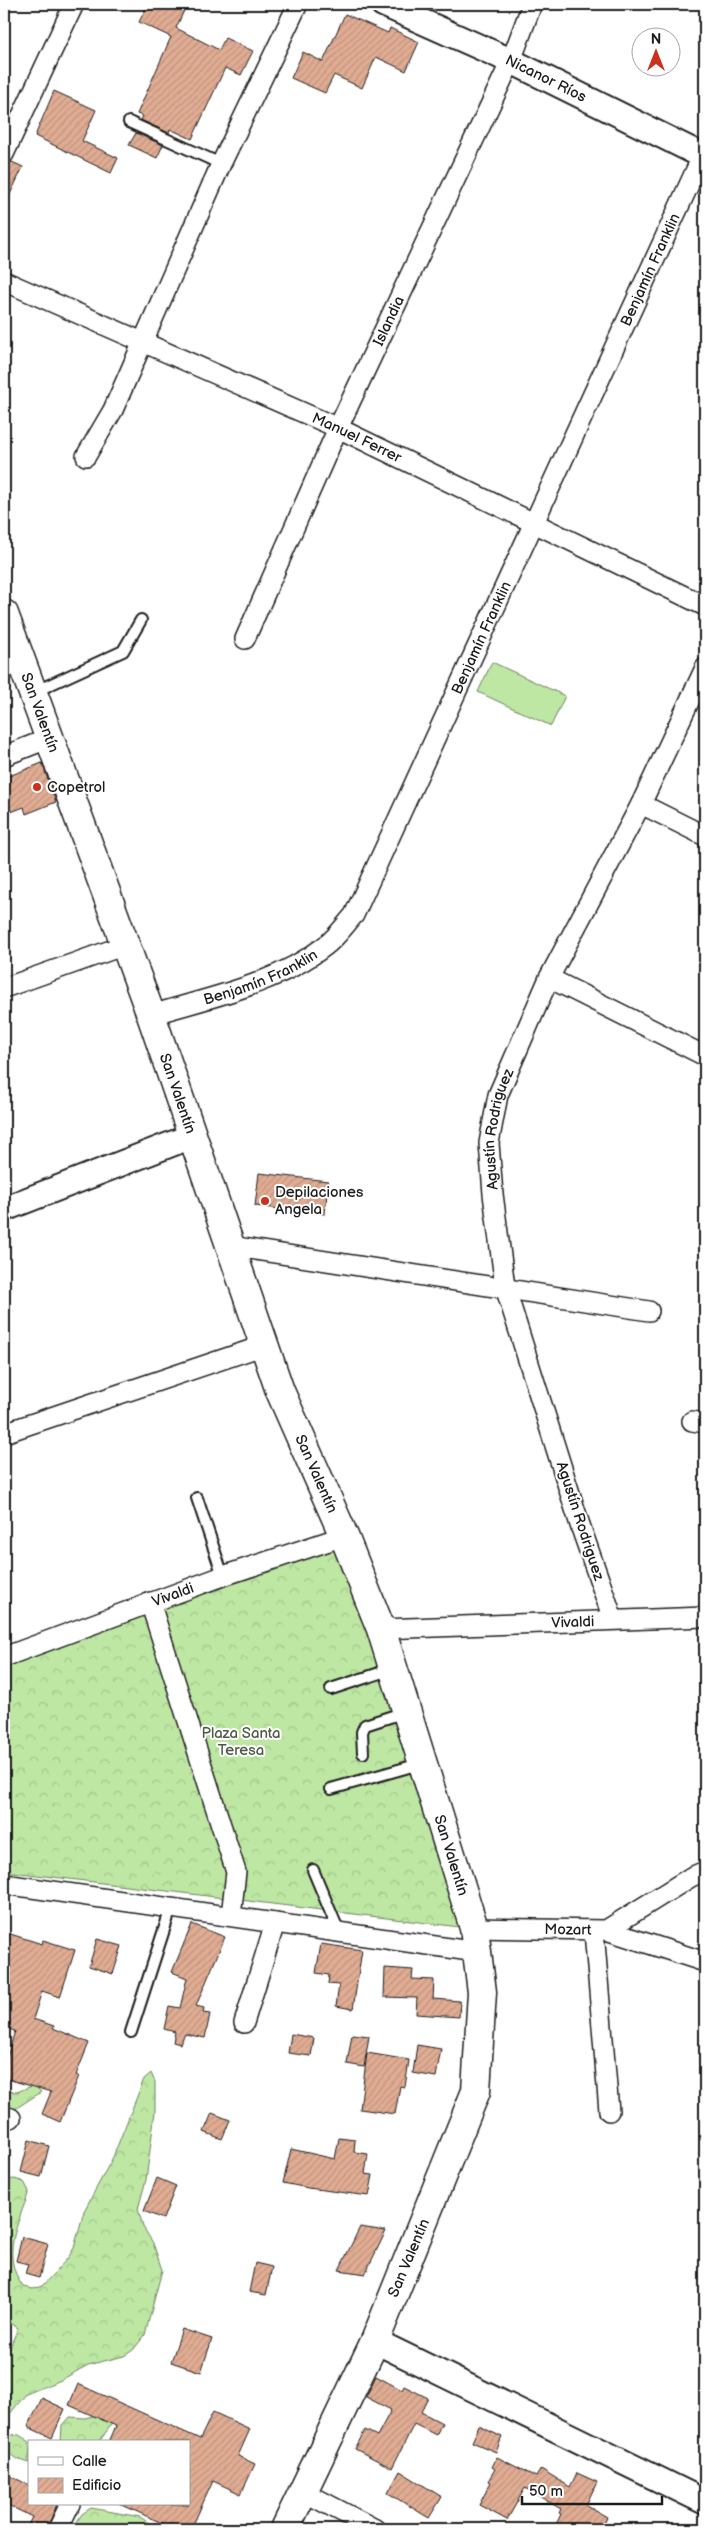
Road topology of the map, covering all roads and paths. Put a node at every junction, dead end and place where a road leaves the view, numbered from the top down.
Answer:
1 (74, 4) edge
2 (298, 4) edge
3 (383, 4) edge
4 (532, 4) edge
5 (510, 61) junction
6 (129, 122) dead end
7 (4, 154) edge
8 (704, 154) edge
9 (221, 164) junction
10 (4, 281) edge
11 (142, 341) junction
12 (338, 428) junction
13 (86, 456) dead end
14 (534, 522) junction
15 (705, 606) edge
16 (4, 614) edge
17 (141, 620) dead end
18 (245, 639) dead end
19 (705, 668) edge
20 (33, 692) junction
21 (50, 738) junction
22 (4, 756) edge
23 (641, 804) junction
24 (705, 836) edge
25 (125, 945) junction
26 (548, 978) junction
27 (4, 988) edge
28 (151, 1015) junction
29 (705, 1056) edge
30 (192, 1136) junction
31 (4, 1209) edge
32 (230, 1246) junction
33 (505, 1287) junction
34 (649, 1311) dead end
35 (265, 1345) junction
36 (4, 1433) edge
37 (197, 1498) dead end
38 (344, 1536) junction
39 (223, 1576) junction
40 (150, 1602) junction
41 (705, 1617) edge
42 (614, 1619) junction
43 (381, 1629) junction
44 (4, 1657) edge
45 (395, 1668) junction
46 (331, 1689) dead end
47 (408, 1711) junction
48 (363, 1753) dead end
49 (424, 1763) junction
50 (331, 1789) dead end
51 (313, 1870) dead end
52 (705, 1871) edge
53 (4, 1884) edge
54 (171, 1908) junction
55 (231, 1916) junction
56 (275, 1922) junction
57 (600, 1930) junction
58 (339, 1932) junction
59 (476, 1940) junction
60 (705, 1962) edge
61 (244, 2024) dead end
62 (131, 2032) dead end
63 (609, 2111) dead end
64 (375, 2341) junction
65 (302, 2491) junction
66 (705, 2502) edge
67 (69, 2506) edge
68 (58, 2529) edge
69 (285, 2529) edge
70 (375, 2529) edge

1 - 7 street
2 - 9 street
3 - 5 street, Nicanor Ríos
4 - 5 street, Islandia
5 - 8 street, Nicanor Ríos
5 - 12 street, Islandia
6 - 9 lane
8 - 14 street, Benjamín Franklin
9 - 11 street
10 - 11 street, Manuel Ferrer
11 - 12 street, Manuel Ferrer
11 - 13 street
12 - 14 street, Manuel Ferrer
12 - 18 street, Islandia
14 - 15 street, Manuel Ferrer
14 - 28 street, Benjamín Franklin
16 - 20 main road, San Valentín
17 - 20 lane
19 - 23 street, Agustín Rodriguez
20 - 21 main road, San Valentín
21 - 22 street
21 - 25 main road, San Valentín
23 - 24 street
23 - 26 street, Agustín Rodriguez
25 - 27 street
25 - 28 main road, San Valentín
26 - 29 street
26 - 33 street, Agustín Rodriguez
28 - 30 main road, San Valentín
30 - 31 street
30 - 32 main road, San Valentín
32 - 33 street
32 - 35 main road, San Valentín
33 - 34 street
33 - 42 street, Agustín Rodriguez
35 - 36 street
35 - 38 main road, San Valentín
37 - 39 lane
38 - 39 street, Vivaldi
38 - 43 main road, San Valentín
39 - 40 street, Vivaldi
40 - 44 street, Vivaldi
40 - 55 street
41 - 42 street, Vivaldi
42 - 43 street, Vivaldi
43 - 45 main road, San Valentín
45 - 46 lane
45 - 47 main road, San Valentín
47 - 48 lane
47 - 49 main road, San Valentín
49 - 50 lane
49 - 59 main road, San Valentín
51 - 58 lane
52 - 57 street, Mozart
53 - 54 street, Mozart
54 - 55 street, Mozart
54 - 62 lane
55 - 56 street, Mozart
56 - 58 street, Mozart
56 - 61 street
57 - 59 street, Mozart
57 - 60 street
57 - 63 street
58 - 59 street, Mozart
59 - 64 main road, San Valentín
64 - 65 main road, San Valentín
64 - 66 street
65 - 69 main road, San Valentín
65 - 70 street
67 - 68 street

